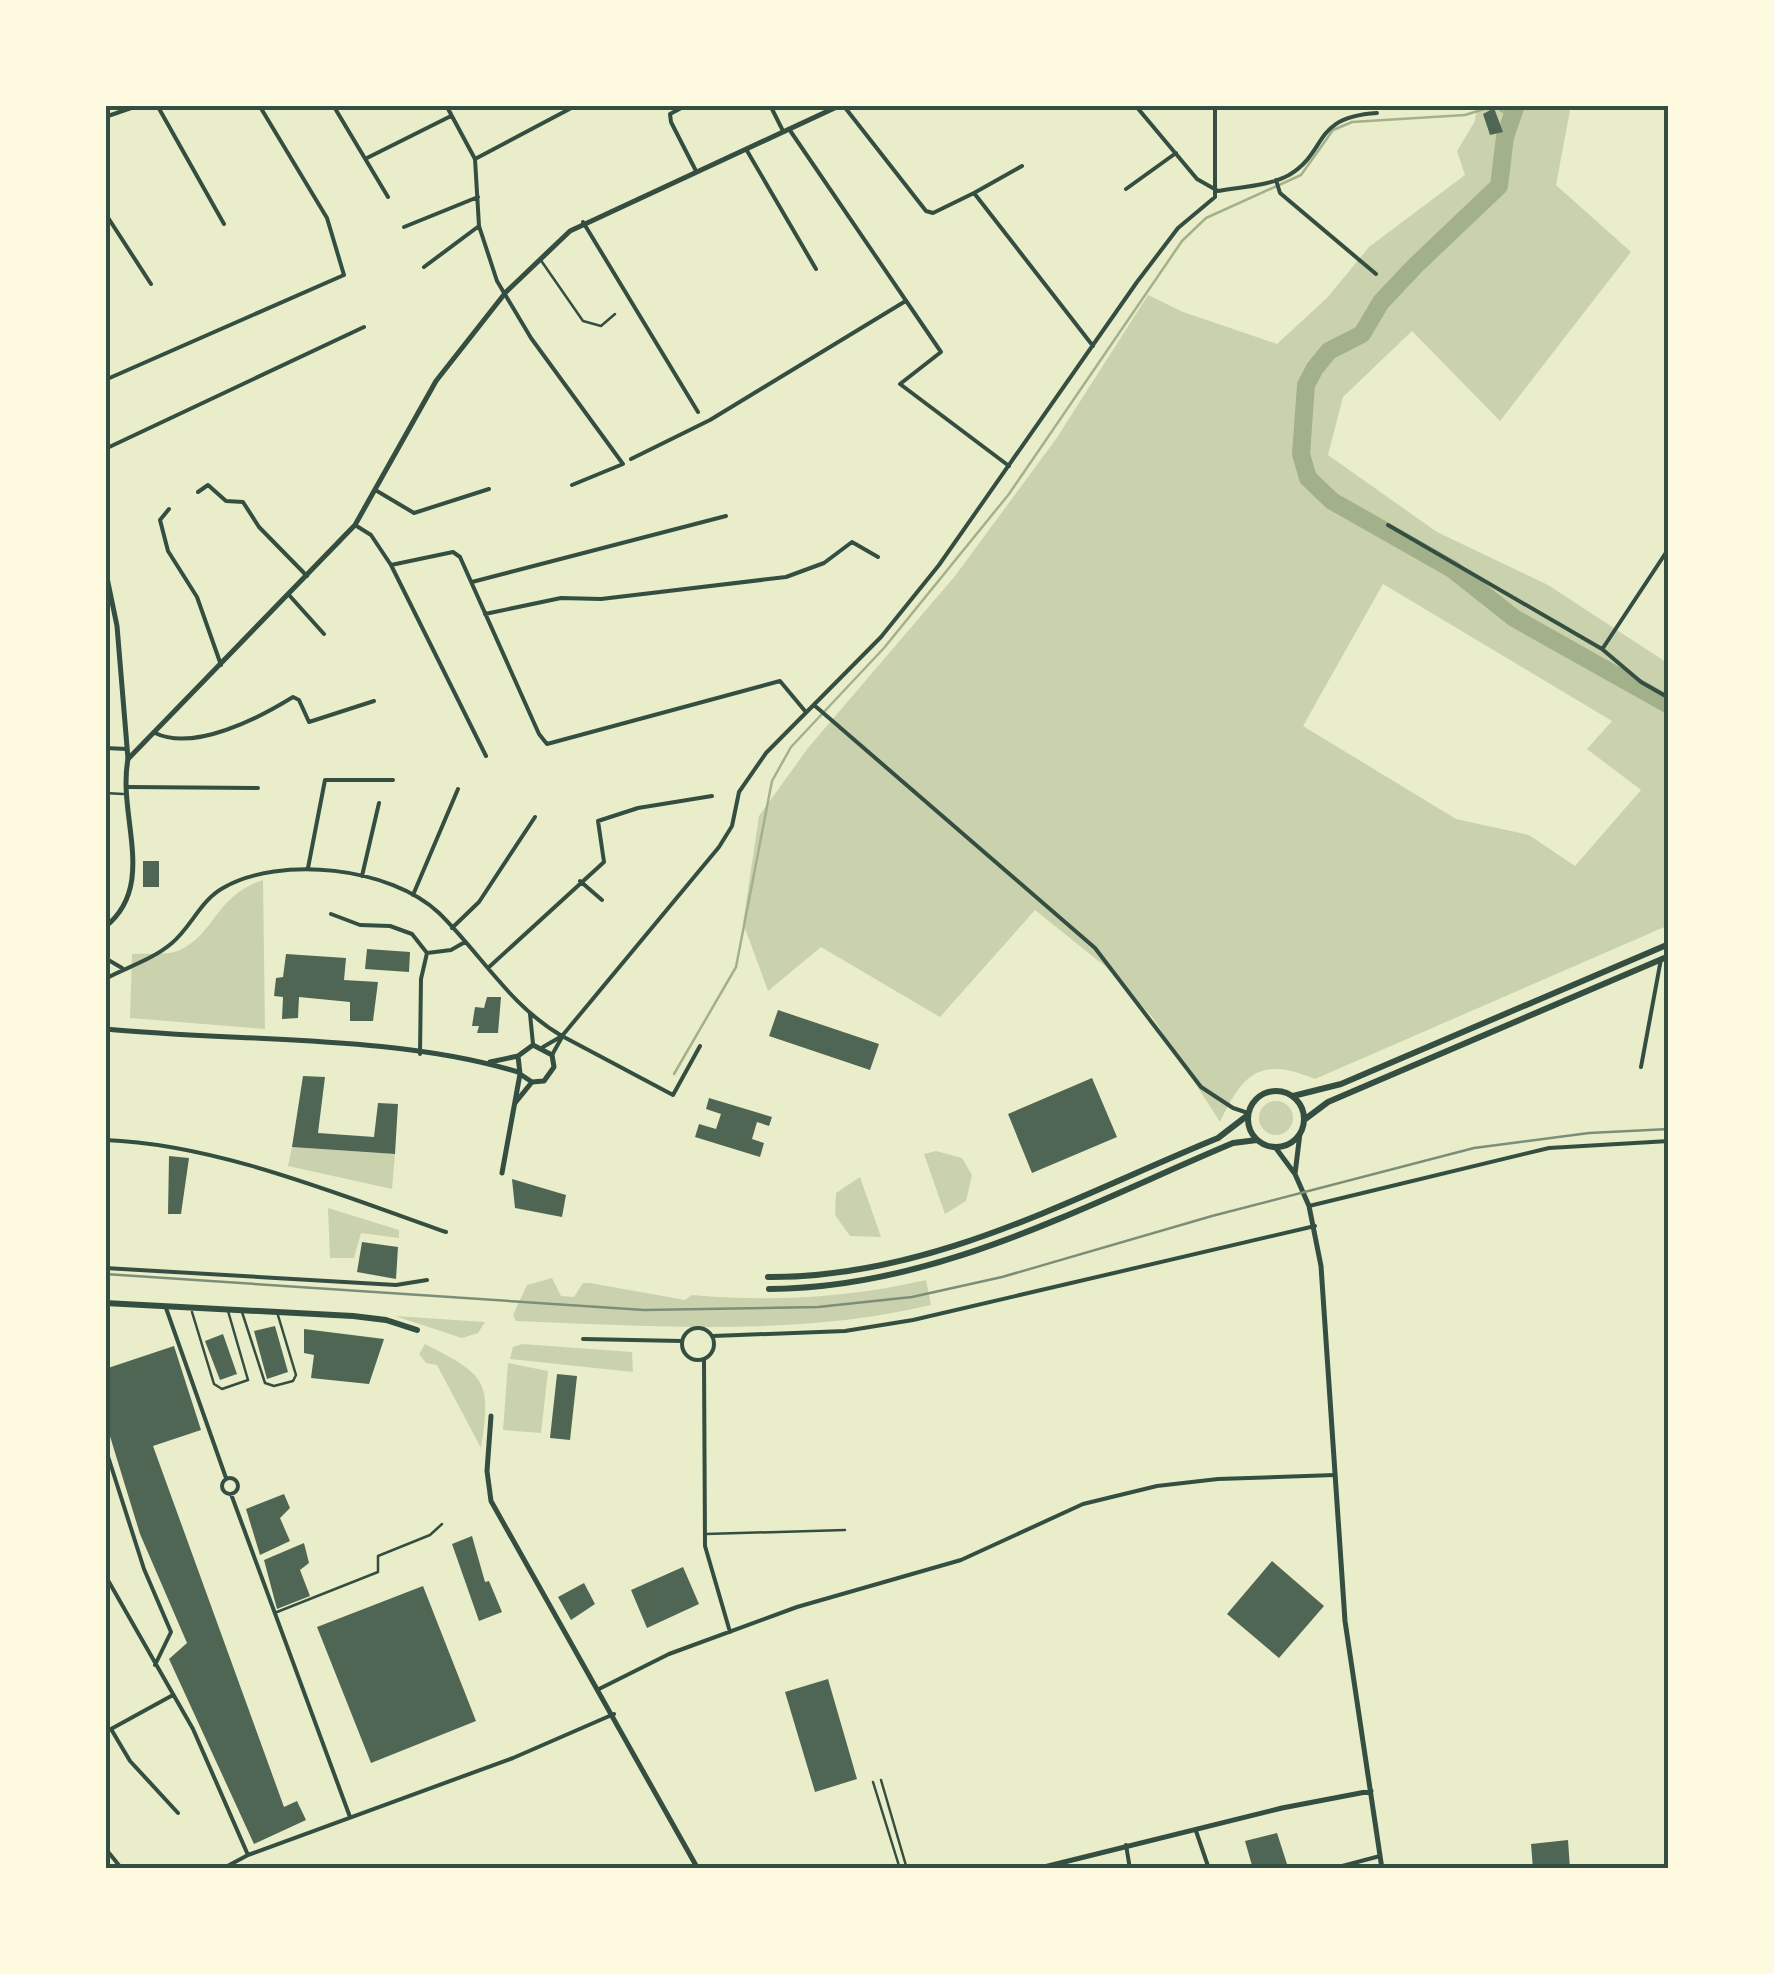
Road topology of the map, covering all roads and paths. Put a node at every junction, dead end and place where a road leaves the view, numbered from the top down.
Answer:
1 (158, 105) edge
2 (259, 105) edge
3 (333, 105) edge
4 (446, 105) edge
5 (577, 105) edge
6 (686, 105) edge
7 (770, 105) edge
8 (842, 105) edge
9 (1135, 105) edge
10 (1216, 105) edge
11 (136, 106) edge
12 (1376, 113) dead end
13 (451, 116) junction
14 (105, 118) edge
15 (786, 130) junction
16 (746, 149) junction
17 (1176, 152) junction
18 (368, 158) junction
19 (476, 159) junction
20 (1022, 166) dead end
21 (696, 170) junction
22 (1277, 182) junction
23 (1126, 190) dead end
24 (1218, 192) junction
25 (974, 194) junction
26 (388, 196) dead end
27 (478, 197) junction
28 (105, 214) edge
29 (584, 222) junction
30 (224, 224) dead end
31 (480, 226) junction
32 (404, 227) dead end
33 (539, 258) junction
34 (424, 267) dead end
35 (816, 270) dead end
36 (1376, 274) dead end
37 (151, 284) dead end
38 (506, 292) junction
39 (904, 302) junction
40 (616, 314) dead end
41 (364, 327) dead end
42 (1093, 346) junction
43 (105, 380) edge
44 (698, 412) dead end
45 (105, 449) edge
46 (631, 459) dead end
47 (1010, 466) junction
48 (572, 485) dead end
49 (489, 489) dead end
50 (377, 491) junction
51 (198, 492) dead end
52 (169, 509) dead end
53 (726, 516) dead end
54 (355, 525) junction
55 (1388, 525) dead end
56 (1669, 548) edge
57 (878, 557) dead end
58 (391, 565) junction
59 (105, 568) edge
60 (307, 576) junction
61 (472, 582) junction
62 (289, 595) junction
63 (108, 596) edge
64 (485, 614) junction
65 (324, 634) dead end
66 (1602, 649) junction
67 (220, 665) junction
68 (1669, 698) edge
69 (374, 701) dead end
70 (816, 707) junction
71 (806, 712) junction
72 (154, 733) junction
73 (105, 748) edge
74 (127, 749) junction
75 (486, 756) dead end
76 (128, 759) junction
77 (392, 780) dead end
78 (258, 788) dead end
79 (458, 789) dead end
80 (124, 791) junction
81 (105, 794) edge
82 (712, 796) dead end
83 (379, 803) dead end
84 (535, 817) dead end
85 (308, 868) junction
86 (362, 876) junction
87 (580, 881) junction
88 (413, 896) junction
89 (602, 900) dead end
90 (331, 914) dead end
91 (105, 928) edge
92 (452, 928) junction
93 (464, 942) junction
94 (1669, 944) edge
95 (427, 954) junction
96 (105, 958) edge
97 (1665, 958) edge
98 (127, 968) junction
99 (488, 968) junction
100 (105, 977) edge
101 (530, 1014) junction
102 (105, 1026) edge
103 (562, 1036) junction
104 (533, 1046) junction
105 (700, 1046) dead end
106 (543, 1047) junction
107 (420, 1054) junction
108 (552, 1055) junction
109 (518, 1056) junction
110 (487, 1062) junction
111 (1641, 1067) dead end
112 (519, 1073) junction
113 (532, 1082) junction
114 (1293, 1096) junction
115 (513, 1106) junction
116 (1248, 1114) junction
117 (1304, 1120) junction
118 (1300, 1133) junction
119 (105, 1140) edge
120 (1257, 1140) junction
121 (1669, 1141) edge
122 (1275, 1146) junction
123 (502, 1173) dead end
124 (1296, 1174) junction
125 (1309, 1206) junction
126 (1315, 1226) junction
127 (446, 1232) dead end
128 (105, 1268) edge
129 (768, 1277) dead end
130 (426, 1280) dead end
131 (769, 1288) dead end
132 (105, 1303) edge
133 (166, 1308) junction
134 (190, 1309) junction
135 (228, 1310) junction
136 (242, 1310) junction
137 (277, 1312) junction
138 (417, 1330) dead end
139 (712, 1336) junction
140 (584, 1340) dead end
141 (682, 1341) junction
142 (704, 1360) junction
143 (491, 1416) dead end
144 (105, 1447) edge
145 (1335, 1475) junction
146 (226, 1478) junction
147 (231, 1494) junction
148 (442, 1524) dead end
149 (844, 1530) dead end
150 (704, 1534) junction
151 (105, 1575) edge
152 (276, 1612) junction
153 (730, 1632) junction
154 (156, 1665) junction
155 (600, 1689) junction
156 (173, 1695) junction
157 (614, 1714) junction
158 (881, 1780) dead end
159 (873, 1782) dead end
160 (1372, 1791) junction
161 (178, 1814) dead end
162 (350, 1816) junction
163 (1195, 1829) junction
164 (1126, 1845) junction
165 (105, 1848) edge
166 (248, 1855) junction
167 (1380, 1856) junction
168 (1058, 1867) edge
169 (122, 1869) edge
170 (222, 1869) edge
171 (698, 1869) edge
172 (900, 1869) edge
173 (906, 1869) edge
174 (1036, 1869) edge
175 (1130, 1869) edge
176 (1209, 1869) edge
177 (1331, 1869) edge
178 (1382, 1869) edge

1 - 30 street
2 - 43 street
3 - 18 street
4 - 13 street
5 - 19 street
6 - 21 street
7 - 15 street
8 - 15 street
8 - 25 street
9 - 17 street
10 - 24 street
11 - 14 street
12 - 22 street
13 - 18 street
13 - 19 street
15 - 16 street
15 - 39 street
16 - 21 street
16 - 35 street
17 - 23 street
17 - 24 street
18 - 26 street
19 - 27 street
20 - 25 street
21 - 29 street
22 - 24 street
22 - 36 street
24 - 42 street
25 - 42 street
27 - 31 street
27 - 32 street
28 - 37 street
29 - 33 street
29 - 44 street
31 - 34 street
31 - 38 street
33 - 38 street
33 - 40 lane
38 - 48 street
38 - 50 street
39 - 46 street
39 - 47 street
41 - 45 street
42 - 47 street
47 - 70 street
49 - 50 street
50 - 54 street
51 - 60 street
52 - 67 street
53 - 61 street
54 - 58 street
54 - 60 street
55 - 66 street
56 - 66 street
57 - 64 street
58 - 61 street
58 - 75 street
59 - 63 street
60 - 62 street
61 - 64 street
62 - 65 street
62 - 67 street
63 - 74 street
64 - 71 street
66 - 68 street
67 - 72 street
69 - 72 street
70 - 71 street
70 - 116 street
71 - 103 street
72 - 76 street
73 - 74 street
74 - 76 street
76 - 80 street
77 - 85 street
78 - 80 street
79 - 88 street
80 - 81 lane
80 - 91 street
82 - 87 street
83 - 86 street
84 - 92 street
85 - 86 street
85 - 98 street
86 - 88 street
87 - 89 street
87 - 99 street
88 - 92 street
90 - 95 street
92 - 93 street
93 - 95 street
93 - 99 street
94 - 114 main road
95 - 107 street
96 - 98 street
97 - 111 street
97 - 117 main road
98 - 100 street
99 - 101 street
101 - 103 street
101 - 104 street
102 - 107 street
103 - 105 street
103 - 106 street
103 - 108 street
104 - 106 street
104 - 109 street
106 - 108 street
107 - 110 street
108 - 113 street
109 - 110 street
109 - 112 street
110 - 112 street
112 - 113 street
112 - 115 street
113 - 115 street
114 - 116 main road
114 - 117 main road
115 - 123 street
116 - 120 main road
116 - 129 main road
117 - 118 main road
118 - 122 main road
118 - 124 street
119 - 127 street
120 - 122 main road
120 - 131 main road
121 - 125 street
122 - 124 street
124 - 125 street
125 - 126 street
126 - 139 street
126 - 145 street
128 - 130 street
132 - 133 main road
133 - 134 main road
133 - 146 street
134 - 135 main road
134 - 135 lane
135 - 136 main road
136 - 137 main road
136 - 137 lane
137 - 138 main road
139 - 141 street
139 - 142 street
140 - 141 street
141 - 142 street
142 - 150 street
143 - 155 street
144 - 154 street
145 - 153 street
145 - 160 street
146 - 147 street
146 - 147 street
147 - 152 street
148 - 152 lane
149 - 150 lane
150 - 153 street
151 - 154 street
152 - 162 street
153 - 155 street
154 - 156 street
155 - 157 street
156 - 161 street
156 - 166 street
157 - 162 street
157 - 171 street
158 - 173 lane
159 - 172 lane
160 - 163 street
160 - 167 street
162 - 166 street
163 - 164 street
163 - 176 street
164 - 168 street
164 - 175 street
165 - 169 street
166 - 170 street
167 - 177 street
167 - 178 street
168 - 174 street

